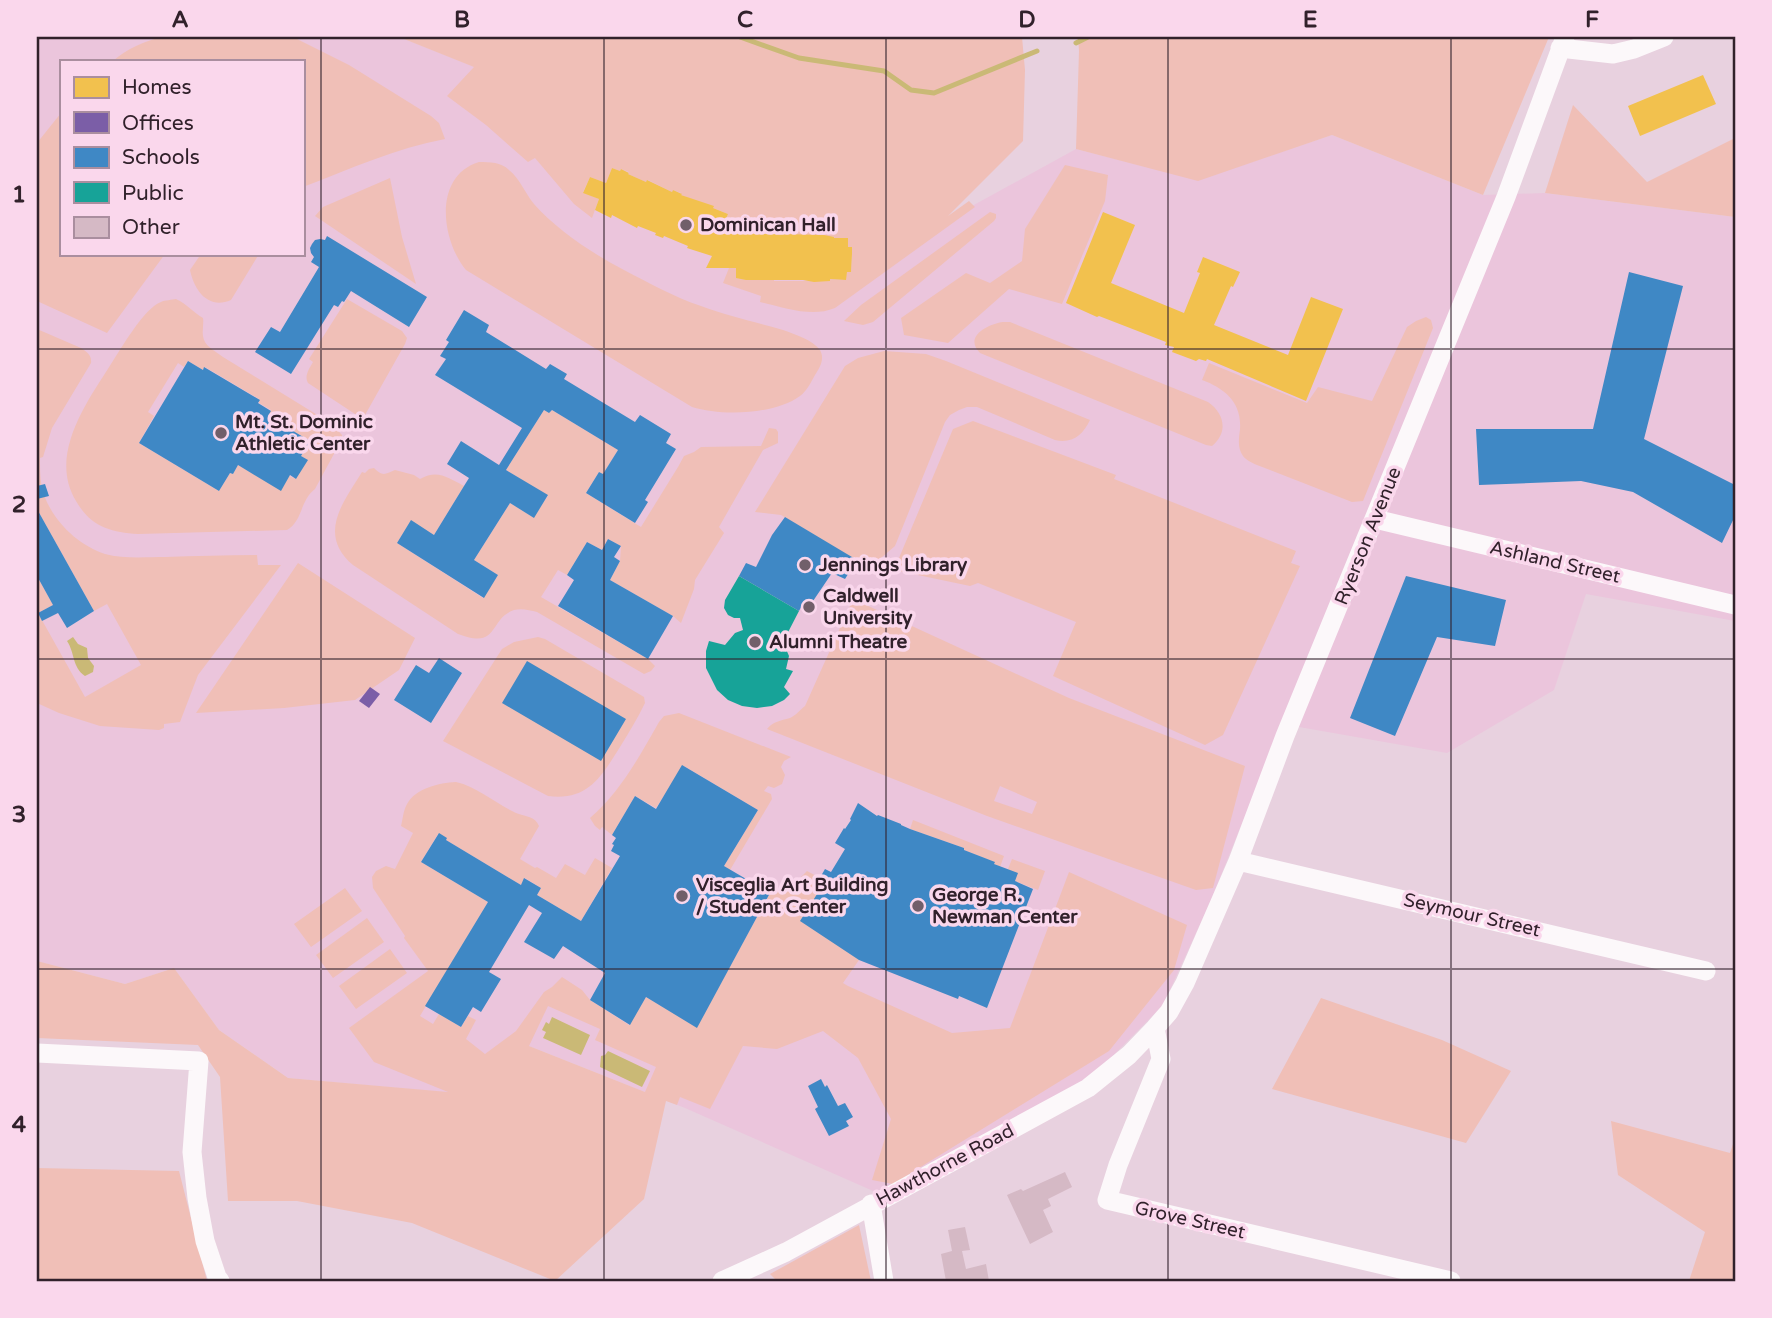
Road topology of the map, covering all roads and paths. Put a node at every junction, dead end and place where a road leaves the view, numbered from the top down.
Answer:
1 (1664, 37) edge
2 (1562, 42) edge
3 (1375, 519) junction
4 (1735, 605) edge
5 (1238, 861) junction
6 (1706, 971) dead end
7 (1155, 1028) junction
8 (37, 1053) edge
9 (871, 1204) junction
10 (220, 1281) edge
11 (722, 1281) edge
12 (884, 1281) edge
13 (1451, 1281) edge

1 - 2 street
2 - 3 street, Ryerson Avenue
3 - 4 street, Ashland Street
3 - 5 street, Ryerson Avenue
5 - 6 street, Seymour Street
5 - 7 street, Ryerson Avenue
7 - 9 street, Hawthorne Road
7 - 13 street, Grove Street
8 - 10 street
9 - 11 street, Hawthorne Road
9 - 12 street

